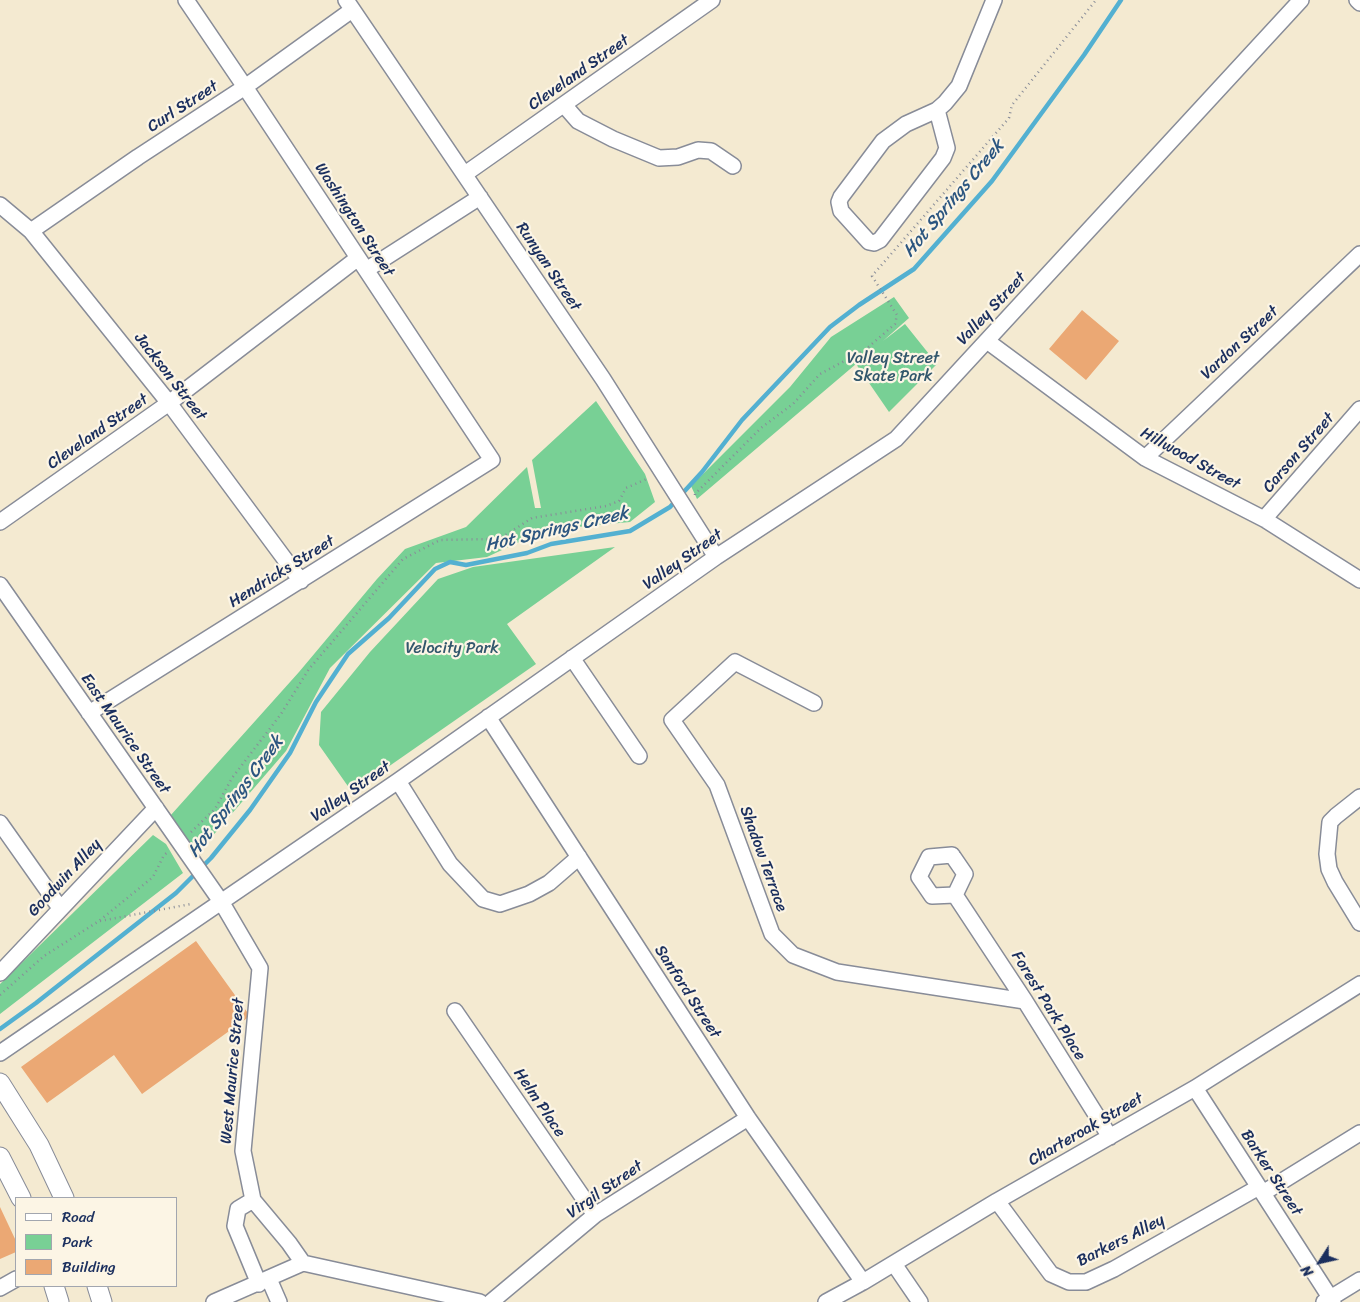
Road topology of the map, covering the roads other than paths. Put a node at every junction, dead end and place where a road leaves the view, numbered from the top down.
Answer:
1 (186, 0) edge
2 (712, 0) edge
3 (994, 0) edge
4 (1302, 0) edge
5 (1357, 0) edge
6 (1360, 3) edge
7 (349, 5) edge
8 (245, 86) junction
9 (564, 105) junction
10 (937, 110) junction
11 (734, 166) dead end
12 (465, 174) junction
13 (480, 197) junction
14 (0, 205) edge
15 (31, 231) junction
16 (1360, 254) edge
17 (362, 264) junction
18 (987, 341) junction
19 (169, 403) junction
20 (1360, 409) edge
21 (1145, 458) junction
22 (492, 460) joint
23 (1264, 519) junction
24 (0, 522) edge
25 (716, 557) junction
26 (1360, 580) edge
27 (301, 581) junction
28 (0, 585) edge
29 (572, 658) junction
30 (814, 703) dead end
31 (89, 713) junction
32 (488, 717) junction
33 (639, 756) dead end
34 (398, 781) junction
35 (1360, 797) edge
36 (156, 808) junction
37 (0, 823) edge
38 (579, 857) junction
39 (955, 895) dead end
40 (222, 903) junction
41 (60, 908) junction
42 (1360, 923) edge
43 (0, 973) edge
44 (1360, 984) edge
45 (1025, 1001) junction
46 (455, 1011) dead end
47 (0, 1053) edge
48 (0, 1083) edge
49 (1195, 1088) junction
50 (748, 1118) junction
51 (1360, 1132) edge
52 (1110, 1137) junction
53 (3, 1169) edge
54 (1261, 1190) junction
55 (20, 1197) edge
56 (64, 1197) edge
57 (253, 1200) junction
58 (997, 1200) junction
59 (595, 1215) junction
60 (303, 1264) junction
61 (894, 1264) junction
62 (15, 1280) edge
63 (1360, 1280) edge
64 (264, 1281) junction
65 (863, 1282) junction
66 (54, 1287) edge
67 (97, 1287) edge
68 (0, 1288) edge
69 (1329, 1301) edge
70 (59, 1302) edge
71 (102, 1302) edge
72 (214, 1302) edge
73 (279, 1302) edge
74 (480, 1302) edge
75 (491, 1302) edge
76 (826, 1302) edge
77 (920, 1302) edge

1 - 8 street, Washington Street
2 - 9 street, Cleveland Street
3 - 10 street
4 - 18 street, Valley Street
5 - 6 street
7 - 8 street, Curl Street
7 - 12 street, Runyan Street
8 - 15 street, Curl Street
8 - 17 street, Washington Street
9 - 11 street
9 - 12 street, Cleveland Street
10 - 10 street
12 - 13 street, Runyan Street
13 - 17 street, Cleveland Street
13 - 25 street, Runyan Street
14 - 15 street, Jackson Street
15 - 19 street, Jackson Street
16 - 21 street, Vardon Street
17 - 19 street, Cleveland Street
17 - 22 street, Washington Street
18 - 21 street, Hillwood Street
18 - 25 street, Valley Street
19 - 24 street, Cleveland Street
19 - 27 street, Jackson Street
20 - 23 street, Carson Street
21 - 23 street, Hillwood Street
22 - 27 street, Hendricks Street
23 - 26 street, Hillwood Street
25 - 29 street, Valley Street
27 - 31 street, Hendricks Street
28 - 31 street, East Maurice Street
29 - 32 street, Valley Street
29 - 33 street
30 - 45 street, Shadow Terrace
31 - 36 street, East Maurice Street
32 - 34 street, Valley Street
32 - 38 street, Sanford Street
34 - 38 street
34 - 40 street, Valley Street
35 - 42 street
36 - 40 street, East Maurice Street
36 - 41 street, Goodwin Alley
37 - 41 street
38 - 50 street, Sanford Street
39 - 45 street, Forest Park Place
40 - 47 street, Valley Street
40 - 57 street, West Maurice Street
41 - 43 street, Goodwin Alley
44 - 49 street, Charteroak Street
45 - 52 street, Forest Park Place
46 - 59 street, Helm Place
48 - 56 main road
49 - 52 street, Charteroak Street
49 - 54 street, Barker Street
50 - 59 street, Virgil Street
50 - 65 street, Sanford Street
51 - 54 street, Barkers Alley
52 - 58 street, Charteroak Street
53 - 55 main road
54 - 58 street, Barkers Alley
54 - 69 street, Barker Street
57 - 60 street, West Maurice Street
57 - 64 street
58 - 61 street, Charteroak Street
59 - 75 street, Virgil Street
60 - 64 street
60 - 74 street
61 - 65 street, Charteroak Street
61 - 77 street
62 - 68 street
63 - 69 street
64 - 72 street
64 - 73 street
65 - 76 street, Charteroak Street
66 - 70 main road
67 - 71 main road

